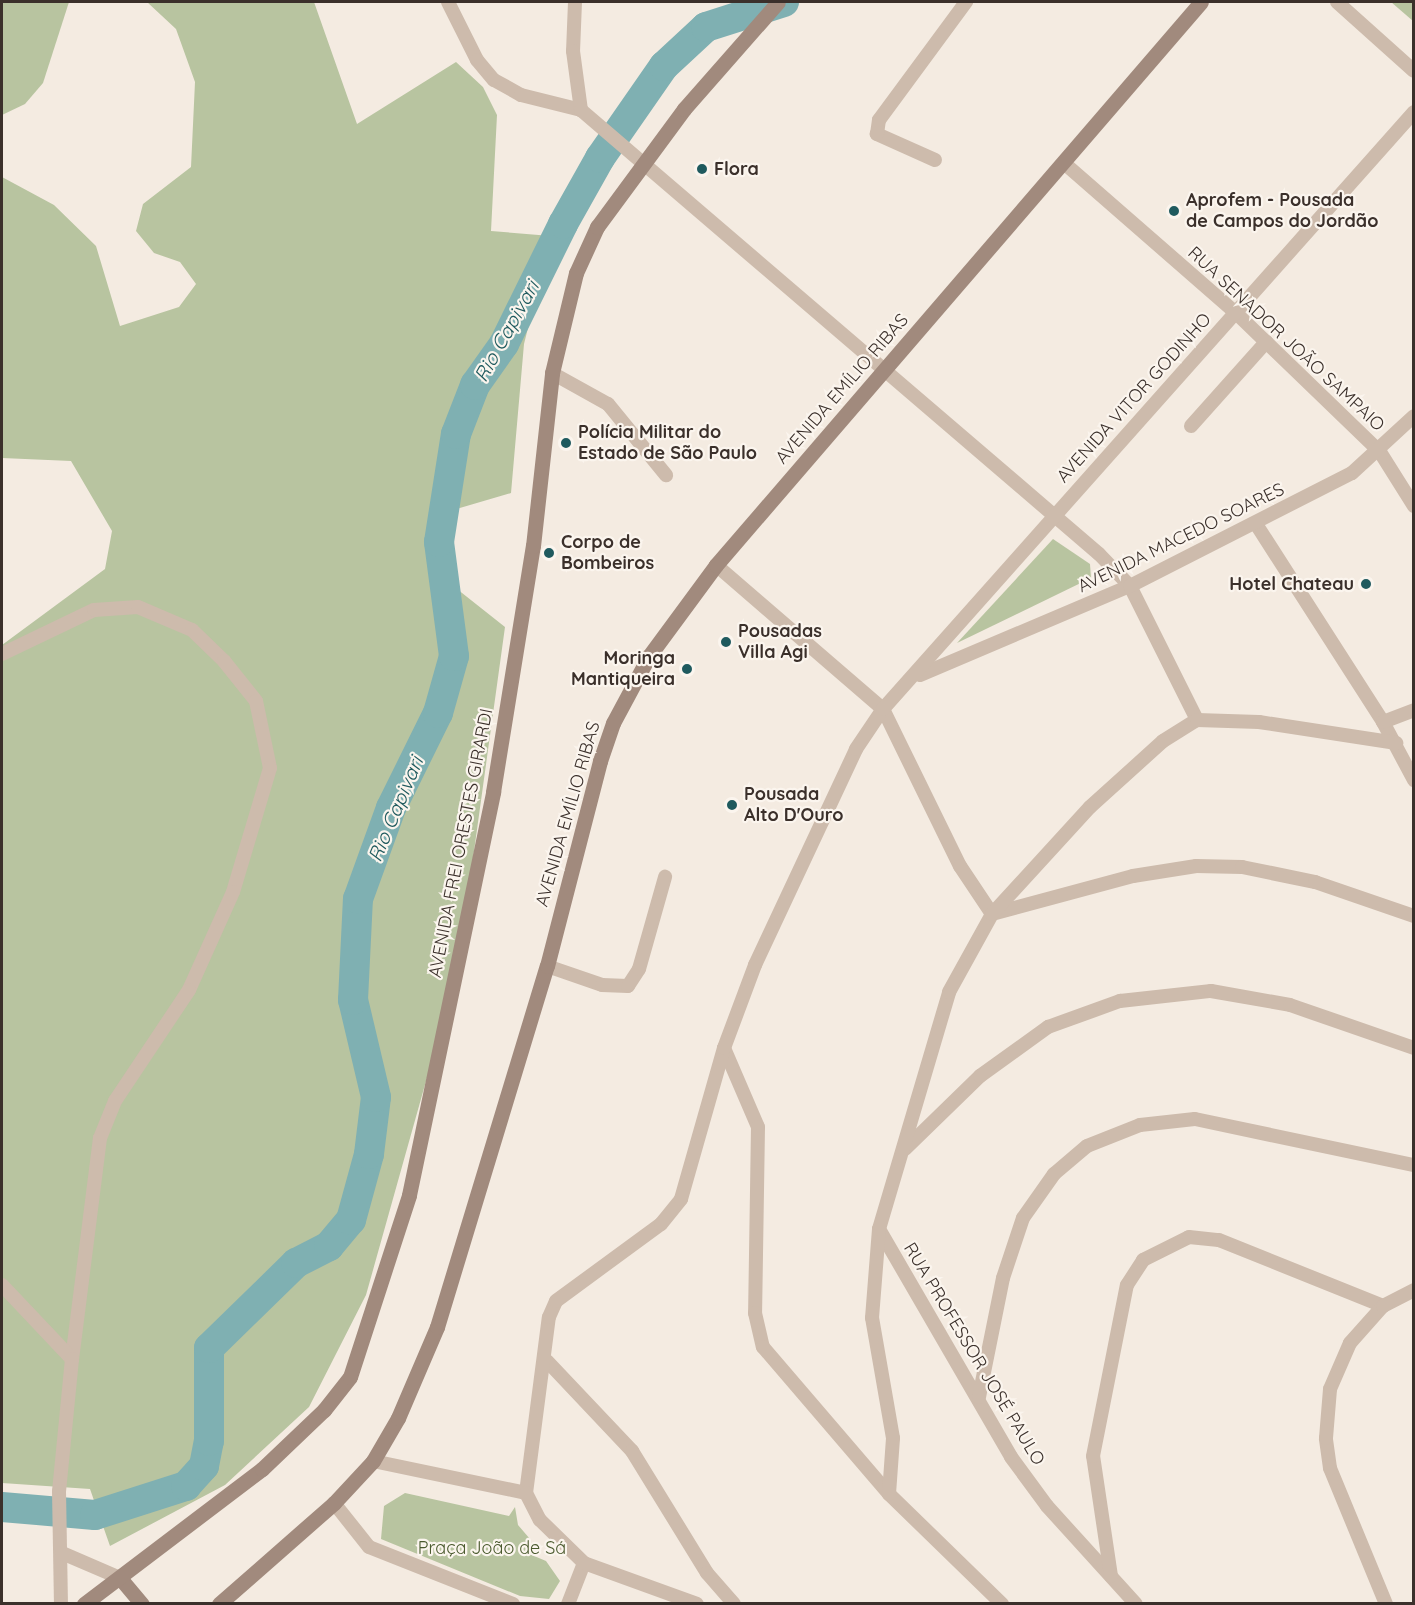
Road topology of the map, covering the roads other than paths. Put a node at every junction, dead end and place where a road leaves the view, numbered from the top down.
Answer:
1 (448, 2) edge
2 (575, 2) edge
3 (778, 2) edge
4 (966, 2) edge
5 (1201, 2) edge
6 (1337, 2) edge
7 (1413, 71) edge
8 (1413, 111) edge
9 (586, 114) junction
10 (638, 160) junction
11 (935, 160) dead end
12 (1064, 163) junction
13 (1235, 312) junction
14 (1266, 342) junction
15 (883, 369) junction
16 (552, 373) junction
17 (1413, 416) edge
18 (1191, 426) dead end
19 (1380, 452) junction
20 (666, 475) dead end
21 (1413, 506) edge
22 (1056, 513) junction
23 (1256, 524) junction
24 (716, 565) junction
25 (1130, 586) junction
26 (951, 635) junction
27 (2, 654) edge
28 (963, 654) junction
29 (913, 679) junction
30 (883, 709) junction
31 (1413, 710) edge
32 (1197, 720) junction
33 (1383, 722) junction
34 (1396, 742) junction
35 (1413, 780) edge
36 (665, 877) dead end
37 (992, 914) junction
38 (1413, 916) edge
39 (547, 966) junction
40 (723, 1048) junction
41 (1413, 1048) edge
42 (904, 1151) junction
43 (1413, 1165) edge
44 (879, 1228) junction
45 (2, 1285) edge
46 (1413, 1290) edge
47 (1383, 1306) junction
48 (72, 1359) junction
49 (547, 1361) junction
50 (979, 1397) junction
51 (373, 1461) junction
52 (526, 1493) junction
53 (889, 1494) junction
54 (334, 1503) junction
55 (62, 1552) junction
56 (584, 1563) junction
57 (1111, 1576) junction
58 (120, 1578) junction
59 (61, 1604) edge
60 (84, 1604) edge
61 (142, 1604) edge
62 (219, 1604) edge
63 (513, 1604) edge
64 (568, 1604) edge
65 (697, 1604) edge
66 (734, 1604) edge
67 (1002, 1604) edge
68 (1136, 1604) edge
69 (1386, 1604) edge

1 - 9 street
2 - 9 street
3 - 10 street, AVENIDA FREI ORESTES GIRARDI
4 - 11 street
5 - 12 street, AVENIDA EMÍLIO RIBAS
6 - 7 street
8 - 13 street, AVENIDA VITOR GODINHO
9 - 10 street
10 - 15 street
10 - 16 street, AVENIDA FREI ORESTES GIRARDI
12 - 13 street, RUA SENADOR JOÃO SAMPAIO
12 - 15 street, AVENIDA EMÍLIO RIBAS
13 - 14 street, RUA SENADOR JOÃO SAMPAIO
13 - 22 street, AVENIDA VITOR GODINHO
14 - 18 street
14 - 19 street, RUA SENADOR JOÃO SAMPAIO
15 - 22 street
15 - 24 street, AVENIDA EMÍLIO RIBAS
16 - 20 street
16 - 58 street, AVENIDA FREI ORESTES GIRARDI
17 - 19 street, AVENIDA MACEDO SOARES
19 - 21 street, RUA SENADOR JOÃO SAMPAIO
19 - 23 street, AVENIDA MACEDO SOARES
22 - 25 street
22 - 26 street, AVENIDA VITOR GODINHO
23 - 25 street, AVENIDA MACEDO SOARES
23 - 33 street
24 - 30 street
24 - 39 street, AVENIDA EMÍLIO RIBAS
25 - 28 street, AVENIDA MACEDO SOARES
25 - 32 street
26 - 28 street
26 - 29 street, AVENIDA VITOR GODINHO
27 - 48 street
28 - 29 street, AVENIDA MACEDO SOARES
29 - 30 street, AVENIDA VITOR GODINHO
30 - 37 street
30 - 40 street, AVENIDA VITOR GODINHO
31 - 33 street
32 - 34 street
32 - 37 street
33 - 34 street
34 - 35 street
36 - 39 street
37 - 38 street
37 - 42 street
39 - 51 street, AVENIDA EMÍLIO RIBAS
40 - 49 street, AVENIDA VITOR GODINHO
40 - 53 street
41 - 42 street
42 - 44 street
43 - 50 street
44 - 50 street, RUA PROFESSOR JOSÉ PAULO
44 - 53 street
45 - 48 street
46 - 47 street
47 - 57 street
47 - 69 street
48 - 55 street
49 - 52 street, AVENIDA VITOR GODINHO
49 - 66 street
50 - 57 street, RUA PROFESSOR JOSÉ PAULO
51 - 52 street
51 - 54 street, AVENIDA EMÍLIO RIBAS
52 - 56 street
53 - 67 street
54 - 62 street, AVENIDA EMÍLIO RIBAS
54 - 63 street
55 - 58 street
55 - 59 street
56 - 64 street
56 - 65 street
57 - 68 street, RUA PROFESSOR JOSÉ PAULO
58 - 60 street, AVENIDA FREI ORESTES GIRARDI
58 - 61 street

